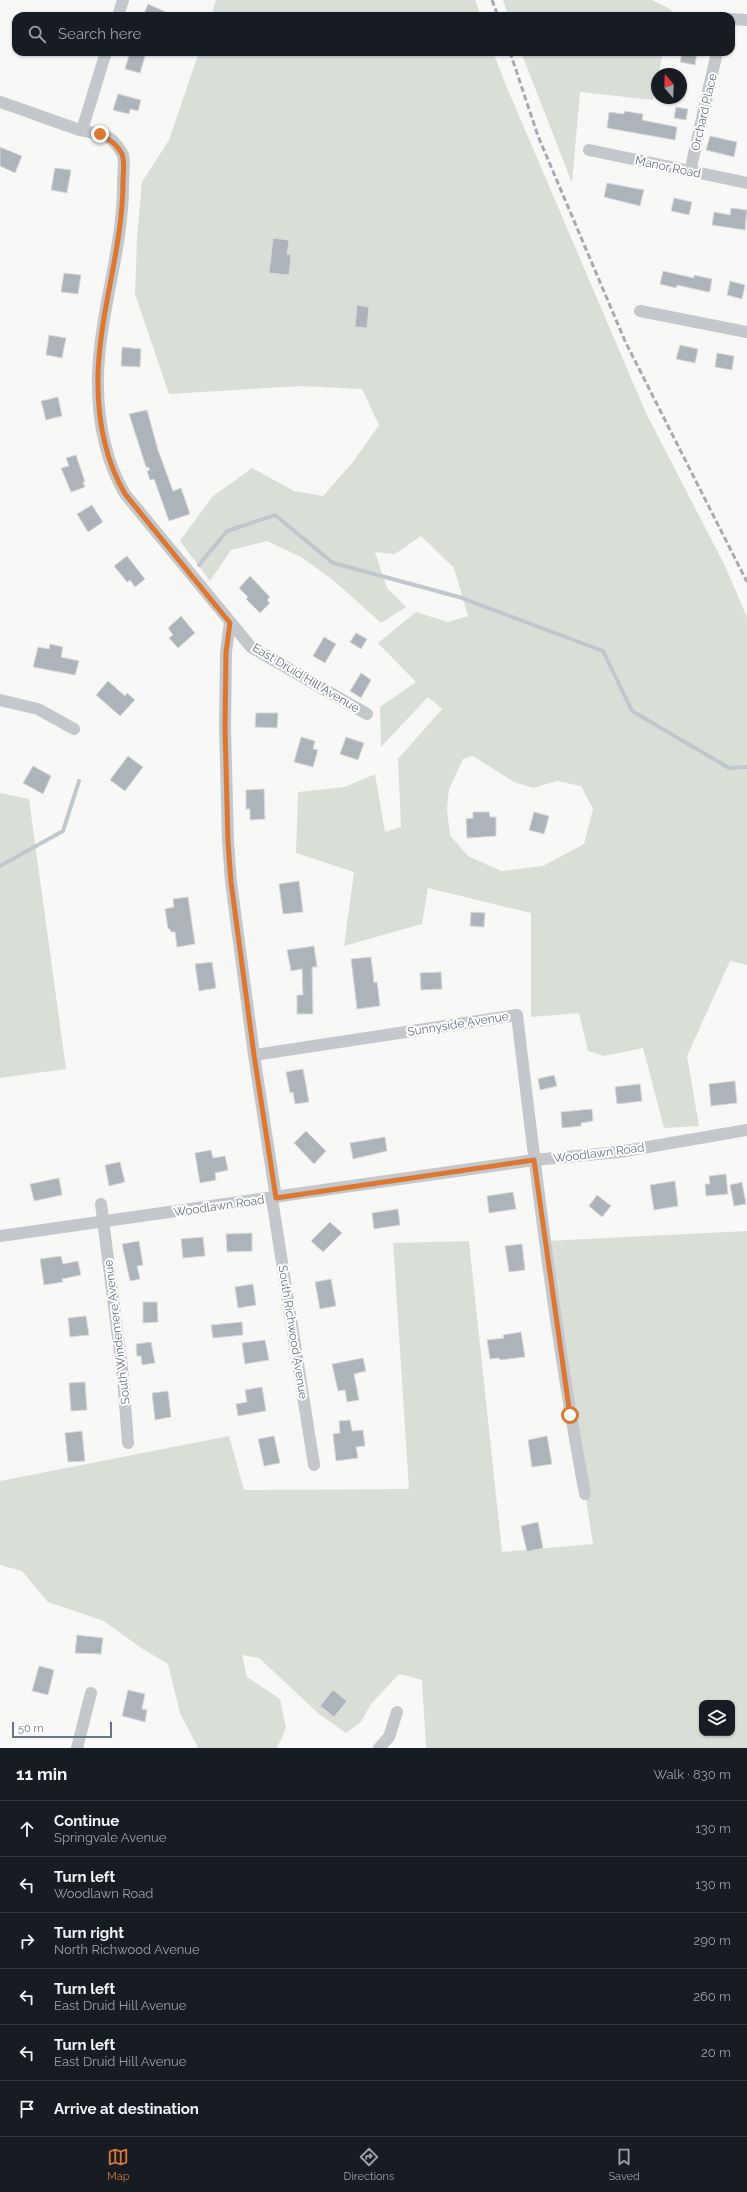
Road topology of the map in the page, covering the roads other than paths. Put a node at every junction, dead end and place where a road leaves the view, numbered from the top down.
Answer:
1 (123, 0) edge
2 (119, 12) edge
3 (735, 19) edge
4 (747, 20) edge
5 (105, 56) edge
6 (716, 56) edge
7 (0, 102) edge
8 (82, 130) junction
9 (589, 150) dead end
10 (690, 172) junction
11 (747, 183) edge
12 (640, 311) dead end
13 (747, 332) edge
14 (230, 623) junction
15 (0, 700) edge
16 (367, 714) dead end
17 (74, 729) dead end
18 (254, 1055) junction
19 (747, 1130) edge
20 (534, 1160) junction
21 (274, 1198) junction
22 (101, 1204) dead end
23 (103, 1220) junction
24 (0, 1236) edge
25 (128, 1443) dead end
26 (314, 1465) dead end
27 (585, 1494) dead end
28 (91, 1693) dead end
29 (397, 1712) dead end
30 (77, 1748) edge
31 (379, 1748) edge

1 - 2 street
3 - 4 street
5 - 8 street
6 - 10 street, Orchard Place
7 - 8 street, East Druid Hill Avenue
8 - 14 street, East Druid Hill Avenue
9 - 10 street, Manor Road
10 - 11 street, Manor Road
12 - 13 street
14 - 16 street, East Druid Hill Avenue
14 - 18 street, South Richwood Avenue
15 - 17 street
18 - 20 street, Sunnyside Avenue
18 - 21 street, South Richwood Avenue
19 - 20 street, Woodlawn Road
20 - 21 street, Woodlawn Road
20 - 27 street
21 - 23 street, Woodlawn Road
21 - 26 street, South Richwood Avenue
22 - 23 street, South Windemere Avenue
23 - 24 street, Woodlawn Road
23 - 25 street, South Windemere Avenue
28 - 30 street
29 - 31 street

